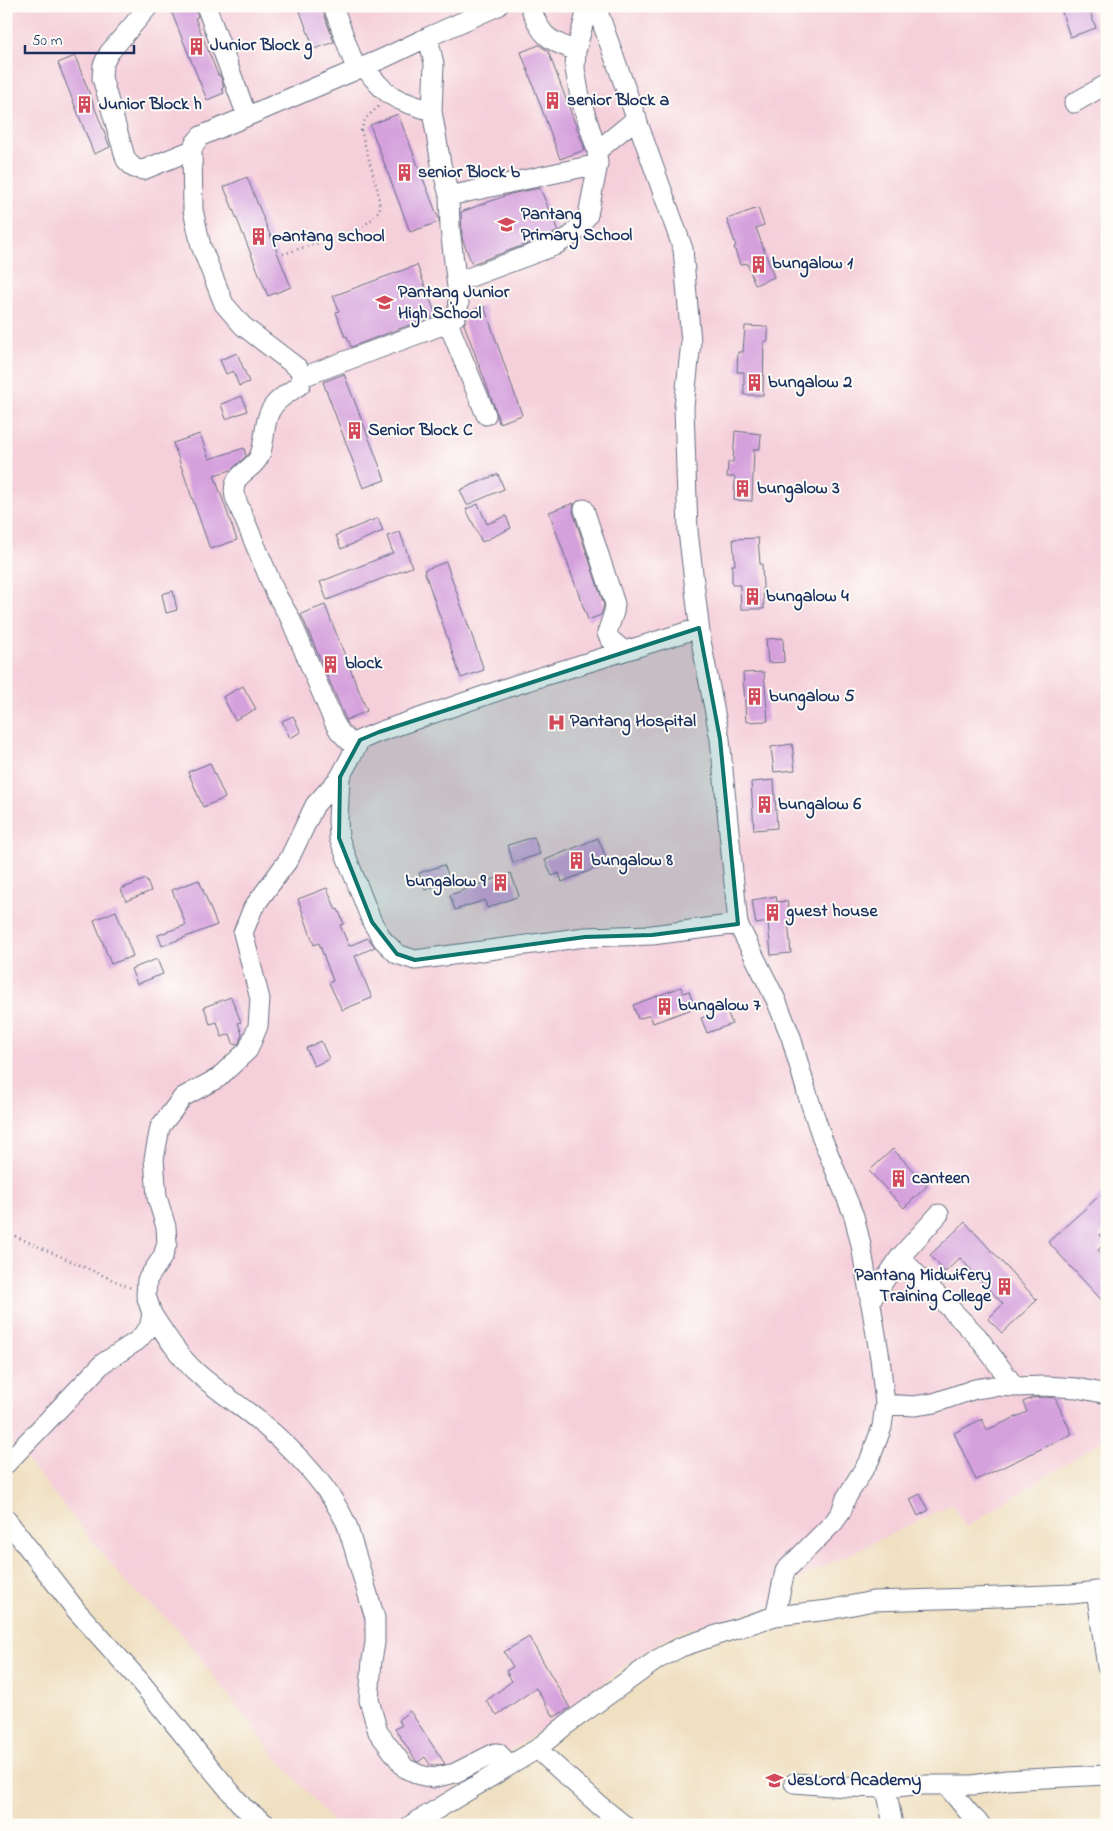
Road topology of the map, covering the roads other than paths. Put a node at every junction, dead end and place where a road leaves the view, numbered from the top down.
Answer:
1 (149, 6) edge
2 (206, 6) edge
3 (333, 6) edge
4 (498, 6) edge
5 (530, 6) edge
6 (588, 6) edge
7 (596, 6) edge
8 (475, 11) edge
9 (428, 37) junction
10 (576, 51) junction
11 (360, 68) junction
12 (1107, 84) edge
13 (1074, 103) dead end
14 (432, 111) junction
15 (247, 116) junction
16 (637, 118) junction
17 (192, 150) junction
18 (598, 158) junction
19 (449, 196) junction
20 (457, 282) junction
21 (448, 323) junction
22 (302, 378) junction
23 (486, 415) dead end
24 (584, 509) dead end
25 (699, 628) junction
26 (624, 651) junction
27 (356, 748) junction
28 (340, 777) junction
29 (738, 924) junction
30 (939, 1214) dead end
31 (900, 1257) junction
32 (870, 1302) junction
33 (152, 1314) junction
34 (1015, 1387) junction
35 (1107, 1394) edge
36 (885, 1404) junction
37 (6, 1464) edge
38 (6, 1519) edge
39 (1101, 1590) edge
40 (775, 1616) junction
41 (1107, 1667) edge
42 (537, 1749) junction
43 (510, 1765) junction
44 (1107, 1775) edge
45 (794, 1783) dead end
46 (946, 1784) junction
47 (886, 1788) junction
48 (266, 1825) edge
49 (411, 1825) edge
50 (624, 1825) edge
51 (893, 1825) edge
52 (981, 1825) edge

1 - 17 street
2 - 15 street
3 - 11 street
4 - 8 street
5 - 10 street
6 - 10 street
7 - 16 street
8 - 9 street
9 - 11 street
9 - 14 street
10 - 18 street
11 - 14 street
11 - 15 street
12 - 13 street
14 - 19 street
15 - 17 street
16 - 18 street
16 - 25 street
17 - 22 street
18 - 19 street
18 - 20 street
19 - 20 street
20 - 21 street
21 - 22 street
21 - 23 street
22 - 27 street
24 - 26 street
25 - 26 street
25 - 29 street
26 - 27 street
27 - 28 street
28 - 29 street
28 - 33 street
29 - 32 street
30 - 31 street
31 - 32 street
31 - 34 street
32 - 36 street
33 - 37 street
33 - 43 street
34 - 35 street
34 - 36 street
36 - 40 street
38 - 48 street
39 - 40 street
39 - 41 street
40 - 42 street
42 - 43 street
42 - 50 street
43 - 49 street
44 - 46 street
45 - 47 street
46 - 47 street
46 - 52 street
47 - 51 street

